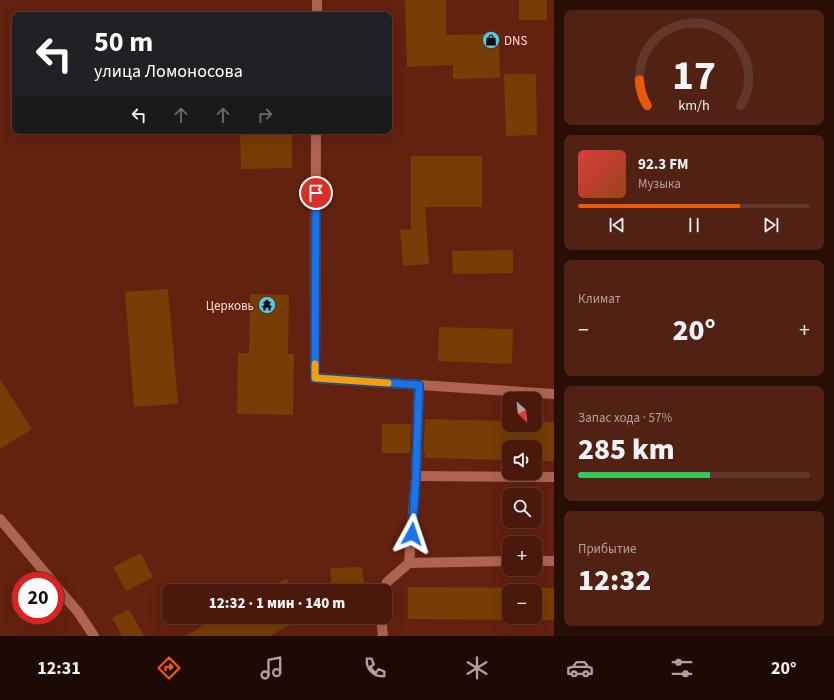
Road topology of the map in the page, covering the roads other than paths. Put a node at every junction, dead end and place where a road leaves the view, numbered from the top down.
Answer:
1 (317, 0) edge
2 (317, 12) edge
3 (316, 134) edge
4 (419, 385) junction
5 (554, 394) edge
6 (416, 476) junction
7 (554, 477) edge
8 (0, 520) edge
9 (502, 561) edge
10 (542, 561) edge
11 (554, 561) edge
12 (409, 563) junction
13 (44, 572) edge
14 (386, 584) edge
15 (64, 596) edge
16 (382, 624) edge
17 (94, 636) edge
18 (384, 636) edge

1 - 2 street
3 - 4 street
4 - 5 street
4 - 6 street
6 - 7 street
6 - 12 street
8 - 13 street
9 - 12 street
10 - 11 street
12 - 14 street
15 - 17 street
16 - 18 street

